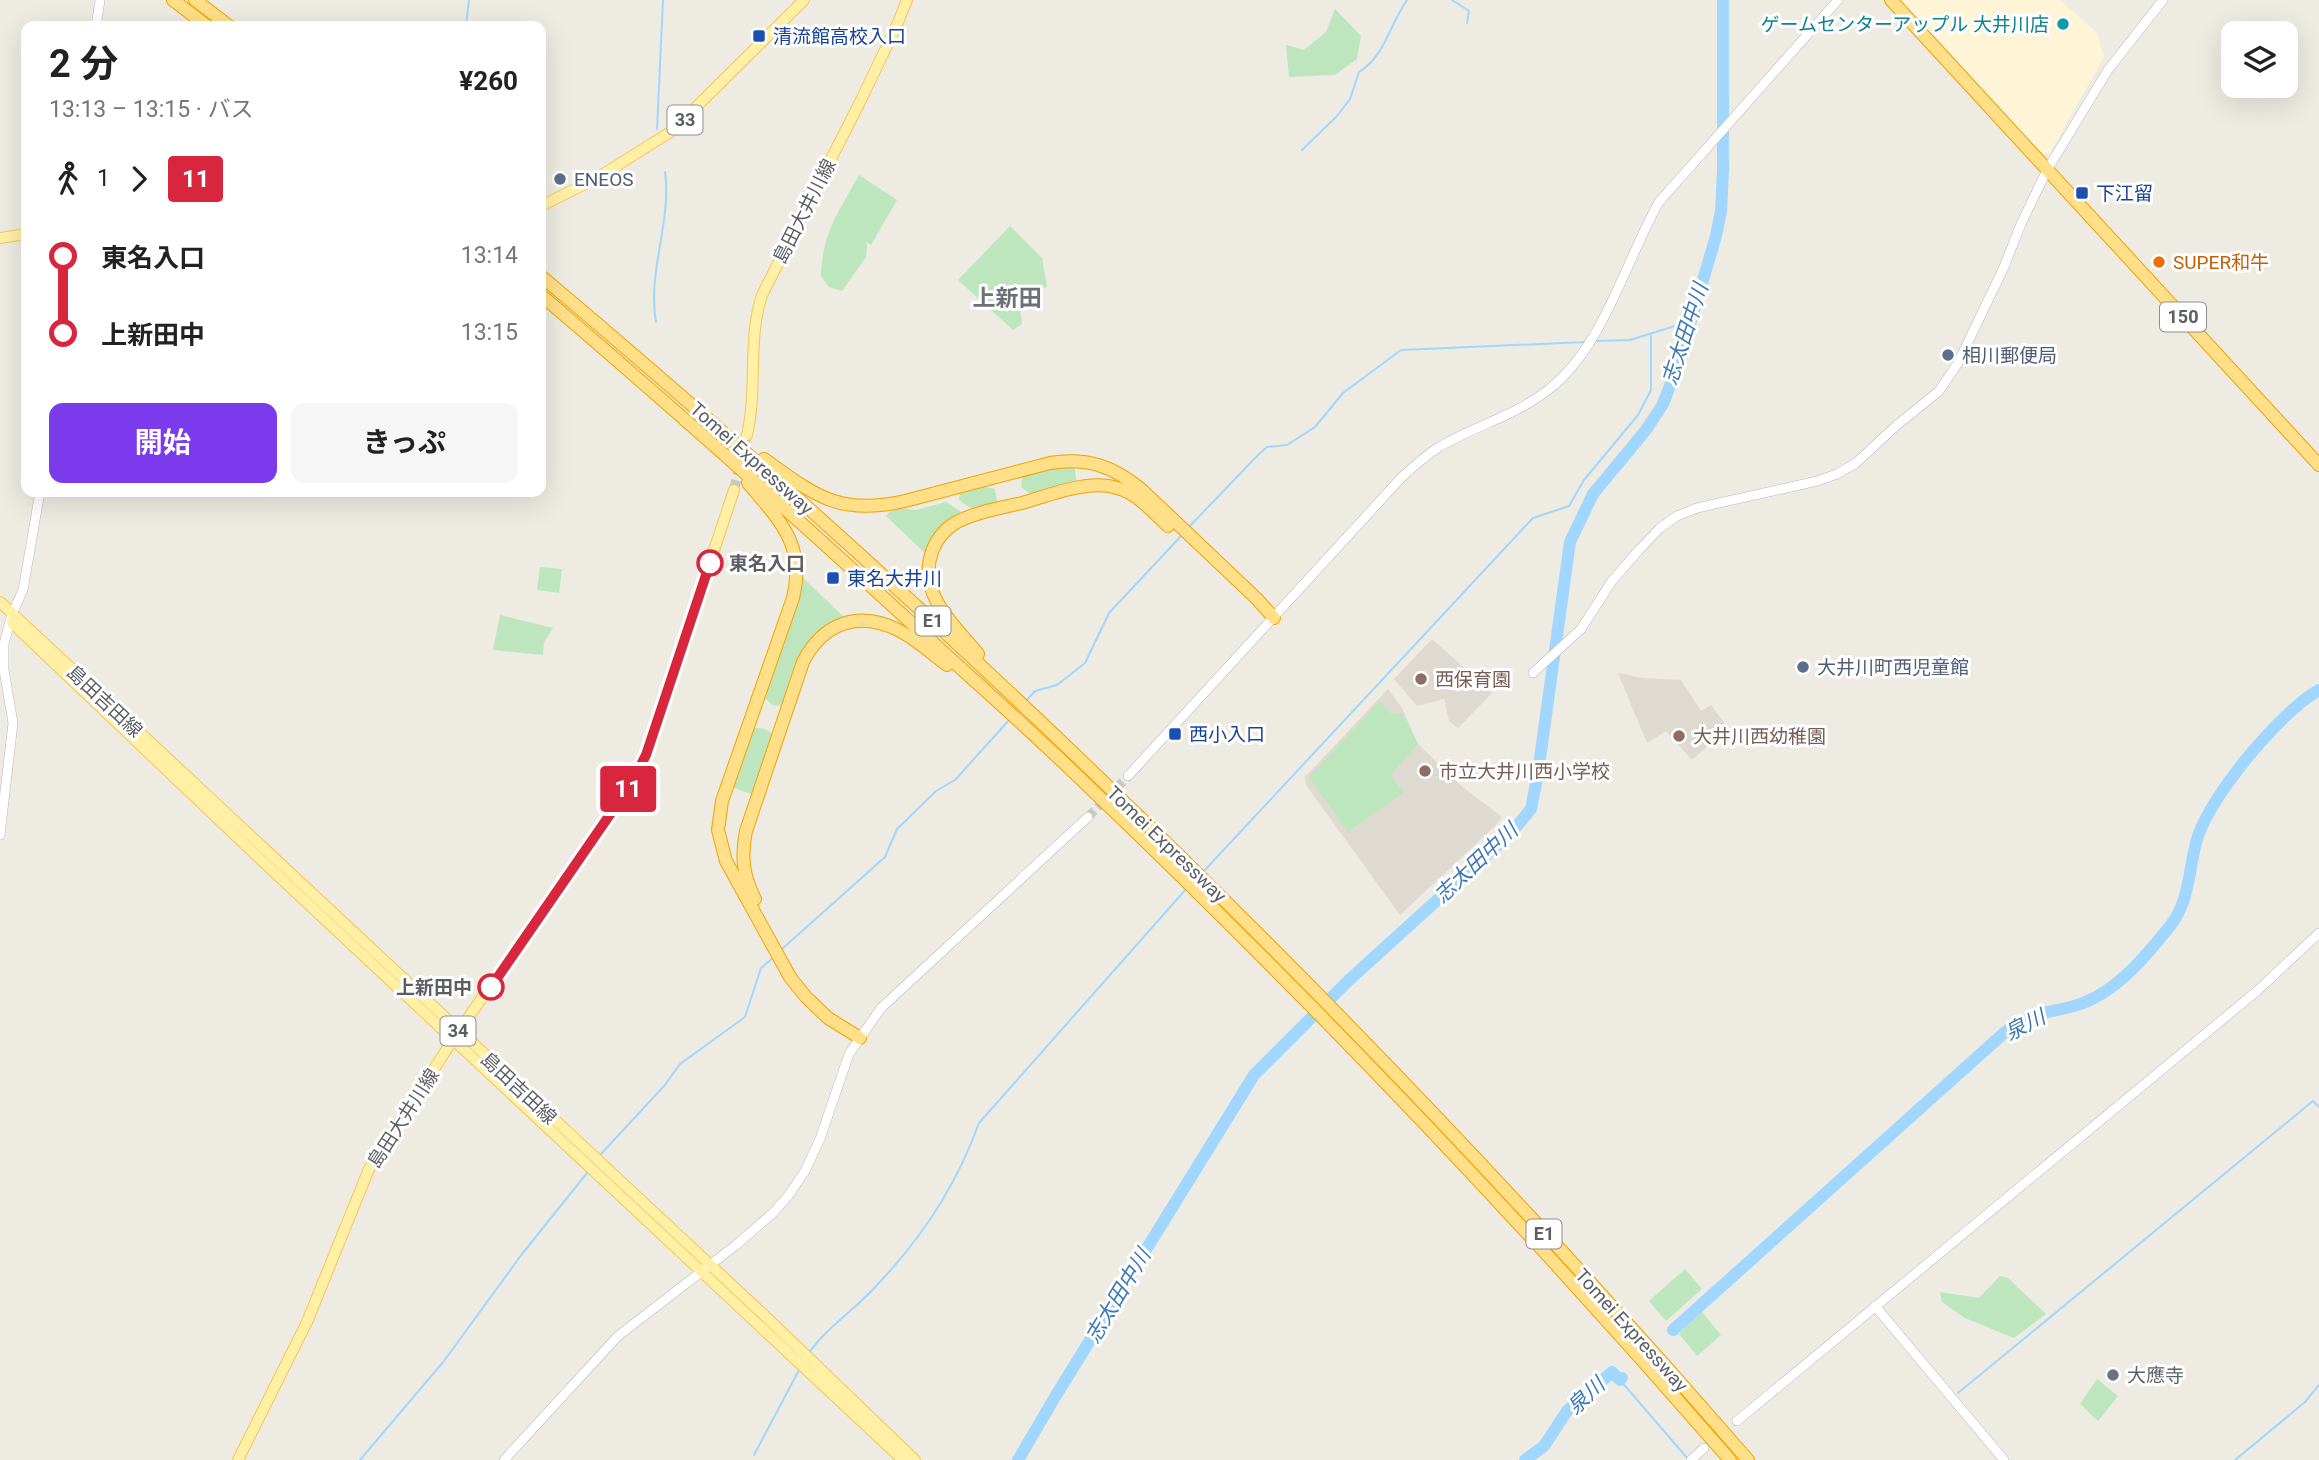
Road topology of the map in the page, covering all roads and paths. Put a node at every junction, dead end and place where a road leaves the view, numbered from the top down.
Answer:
1 (100, 0) edge
2 (173, 0) edge
3 (195, 0) edge
4 (804, 0) edge
5 (907, 0) edge
6 (1838, 0) edge
7 (1891, 0) edge
8 (2163, 0) edge
9 (97, 21) edge
10 (200, 21) edge
11 (222, 21) edge
12 (2047, 170) junction
13 (546, 203) edge
14 (21, 235) edge
15 (0, 238) edge
16 (546, 280) edge
17 (546, 299) edge
18 (670, 405) junction
19 (715, 424) junction
20 (747, 435) tunnel mouth
21 (2319, 465) edge
22 (734, 490) tunnel mouth
23 (39, 497) edge
24 (0, 602) edge
25 (0, 612) edge
26 (11, 618) junction
27 (1274, 618) junction
28 (1534, 673) dead end
29 (1011, 692) junction
30 (1000, 705) junction
31 (1128, 776) tunnel mouth
32 (1088, 817) tunnel mouth
33 (0, 835) edge
34 (2319, 933) edge
35 (1303, 989) junction
36 (1331, 1018) junction
37 (456, 1035) junction
38 (860, 1038) junction
39 (705, 1268) junction
40 (1875, 1306) junction
41 (1737, 1421) dead end
42 (1704, 1448) dead end
43 (1692, 1459) edge
44 (238, 1460) edge
45 (504, 1460) edge
46 (903, 1460) edge
47 (915, 1460) edge
48 (1730, 1460) edge
49 (1748, 1460) edge
50 (2004, 1460) edge

1 - 9 street
2 - 10 highway
3 - 11 highway
4 - 13 main road, 33
5 - 20 main road, 島田大井川線
6 - 27 street
7 - 12 highway, 150
8 - 12 street
12 - 21 highway, 150
12 - 28 street
14 - 15 main road
16 - 19 highway, Tomei Expressway / E1
17 - 18 highway, Tomei Expressway / E1
18 - 30 highway, Tomei Expressway / E1
18 - 38 highway
19 - 27 highway
19 - 29 highway, Tomei Expressway / E1
22 - 37 main road, 島田大井川線
23 - 26 street
24 - 26 main road, 島田吉田線 / 34
25 - 26 main road, 島田吉田線 / 34
26 - 33 street
26 - 37 main road, 島田吉田線 / 34
27 - 29 highway
27 - 31 street
29 - 35 highway, Tomei Expressway / E1
30 - 35 highway, Tomei Expressway / E1
30 - 38 highway
32 - 38 street
34 - 40 street
35 - 36 highway, Tomei Expressway / E1
36 - 48 highway, Tomei Expressway / E1
36 - 49 highway, Tomei Expressway / E1
37 - 39 main road, 島田吉田線 / 34
37 - 44 main road, 島田大井川線
38 - 39 street
39 - 45 street
39 - 46 main road, 島田吉田線 / 34
39 - 47 main road, 島田吉田線 / 34
40 - 41 street
40 - 50 street
42 - 43 street

